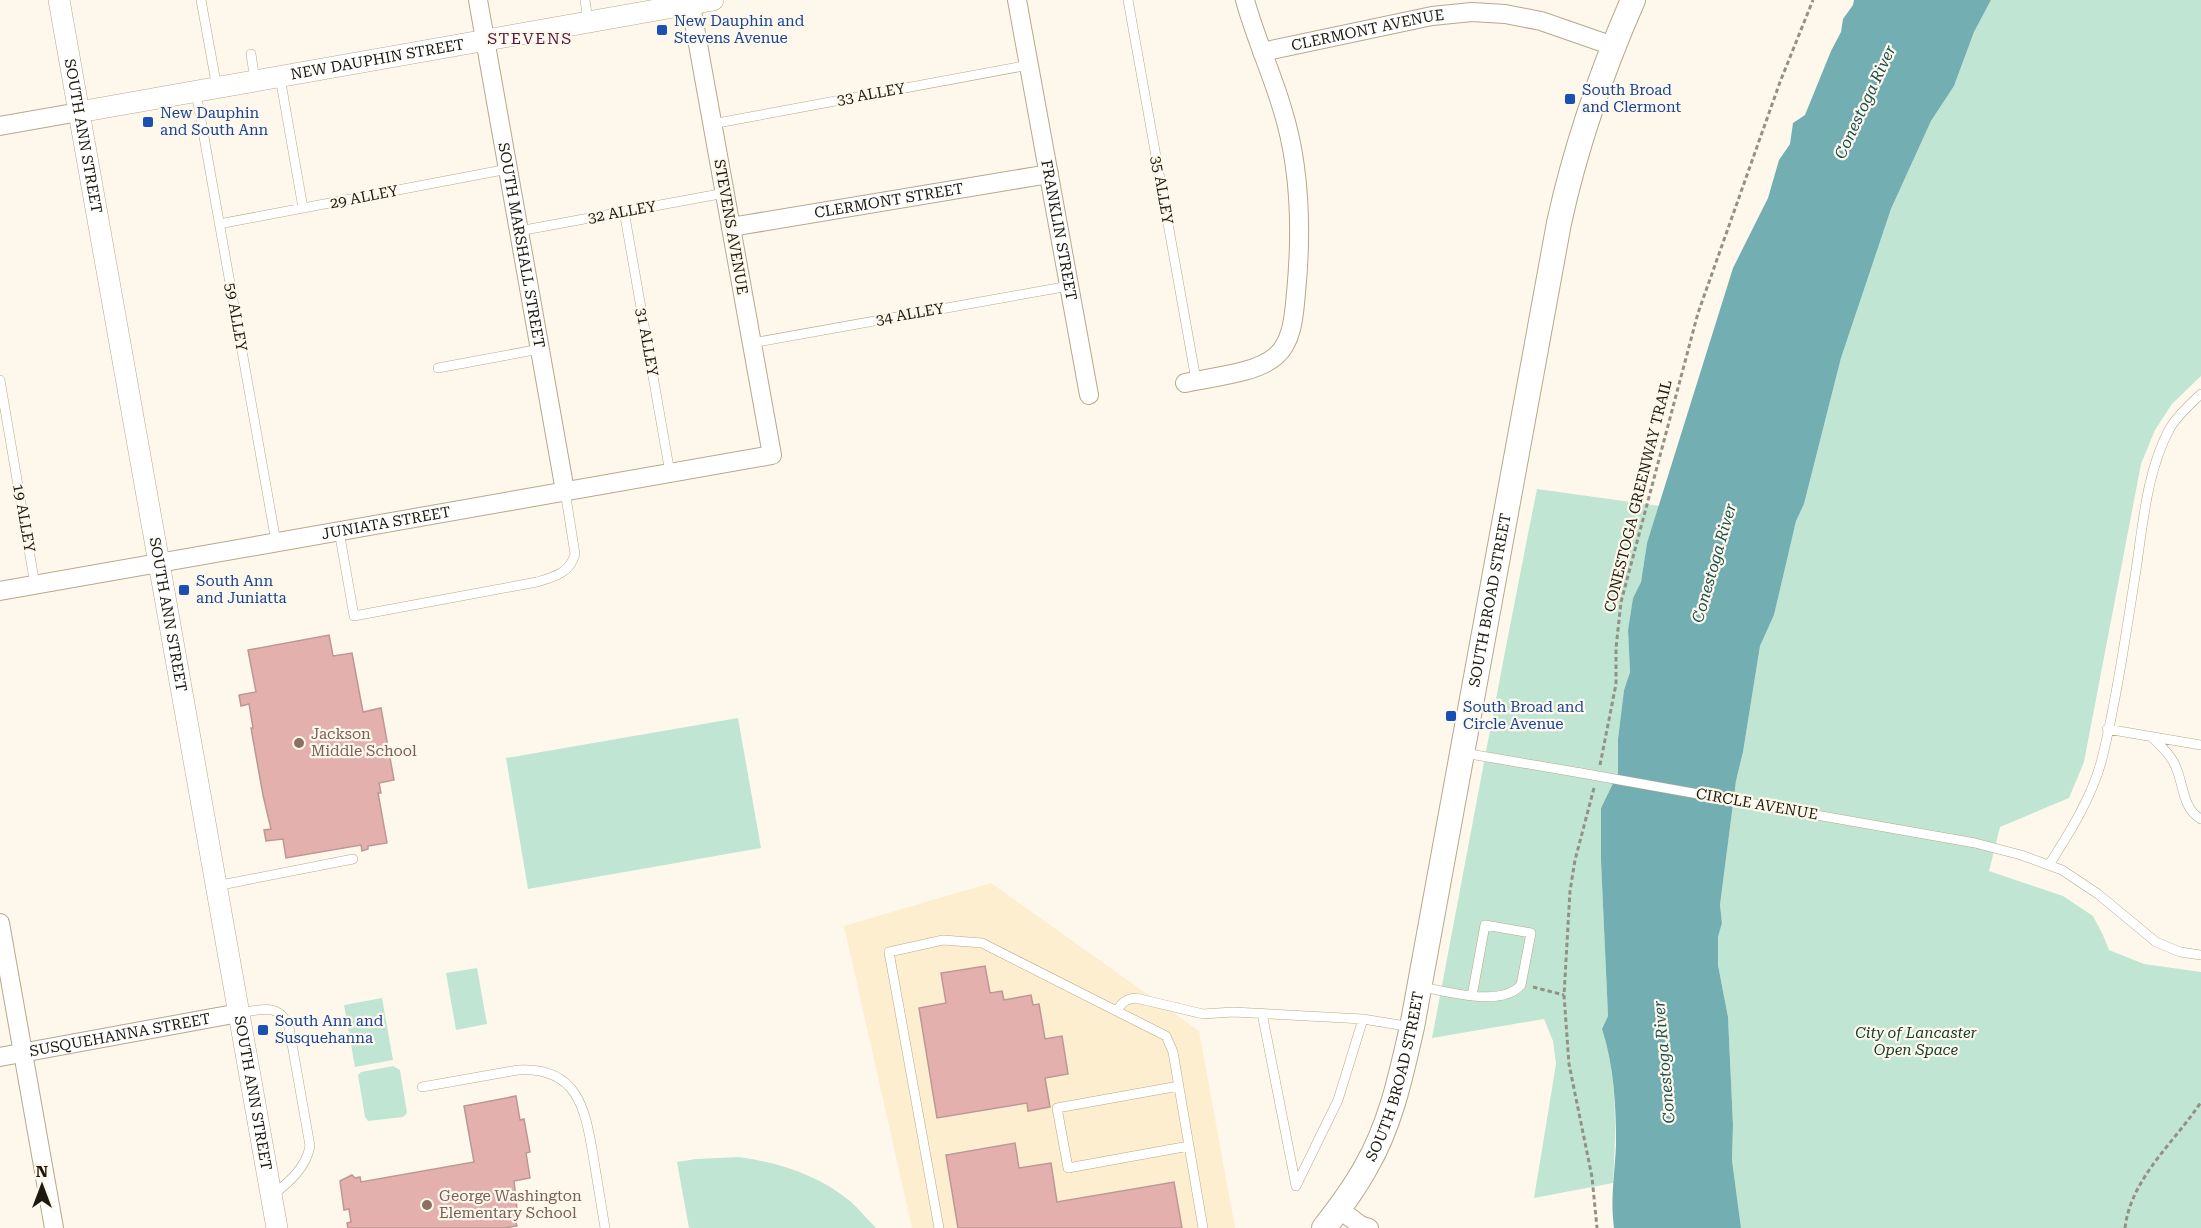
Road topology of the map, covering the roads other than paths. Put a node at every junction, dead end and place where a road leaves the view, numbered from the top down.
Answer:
1 (59, 0) edge
2 (201, 0) edge
3 (478, 0) edge
4 (585, 0) edge
5 (713, 0) edge
6 (1017, 0) edge
7 (1128, 0) edge
8 (1245, 0) edge
9 (1633, 0) edge
10 (691, 2) edge
11 (588, 22) junction
12 (485, 41) junction
13 (1613, 46) junction
14 (1262, 52) junction
15 (252, 54) dead end
16 (1029, 65) junction
17 (280, 77) junction
18 (255, 81) junction
19 (217, 88) junction
20 (196, 92) junction
21 (78, 112) junction
22 (712, 124) junction
23 (0, 126) edge
24 (508, 169) junction
25 (1048, 174) junction
26 (725, 193) junction
27 (303, 208) junction
28 (624, 211) junction
29 (219, 224) junction
30 (731, 227) junction
31 (519, 231) junction
32 (1069, 286) junction
33 (752, 343) junction
34 (540, 349) junction
35 (438, 368) dead end
36 (0, 380) edge
37 (1190, 381) joint
38 (2201, 394) edge
39 (1089, 395) dead end
40 (771, 454) joint
41 (670, 472) junction
42 (565, 491) junction
43 (339, 531) junction
44 (276, 542) junction
45 (159, 562) junction
46 (36, 585) junction
47 (0, 591) edge
48 (2108, 729) junction
49 (2152, 737) junction
50 (2201, 744) edge
51 (1462, 753) junction
52 (2201, 819) edge
53 (353, 860) dead end
54 (2049, 865) junction
55 (216, 886) junction
56 (0, 923) edge
57 (2201, 955) edge
58 (1419, 987) junction
59 (1472, 996) junction
60 (1117, 1011) junction
61 (238, 1013) junction
62 (1262, 1013) junction
63 (1363, 1019) junction
64 (1412, 1027) junction
65 (23, 1052) junction
66 (0, 1057) edge
67 (1179, 1086) junction
68 (422, 1087) dead end
69 (1189, 1146) junction
70 (271, 1197) junction
71 (1339, 1209) junction
72 (54, 1228) edge
73 (277, 1228) edge
74 (606, 1228) edge
75 (939, 1228) edge
76 (1203, 1228) edge
77 (1324, 1228) edge
78 (1369, 1228) edge

1 - 21 street, SOUTH ANN STREET
2 - 19 lane
3 - 12 street, SOUTH MARSHALL STREET
4 - 11 lane
5 - 10 street, NEW DAUPHIN STREET
6 - 16 street, FRANKLIN STREET
7 - 37 lane, 35 ALLEY
8 - 14 street
9 - 13 main road, SOUTH BROAD STREET
10 - 11 street, NEW DAUPHIN STREET
10 - 22 street, STEVENS AVENUE
11 - 12 street, NEW DAUPHIN STREET
12 - 17 street, NEW DAUPHIN STREET
12 - 24 street, SOUTH MARSHALL STREET
13 - 14 street, CLERMONT AVENUE
13 - 51 main road, SOUTH BROAD STREET
14 - 37 street
15 - 18 lane
16 - 22 lane, 33 ALLEY
16 - 25 street, FRANKLIN STREET
17 - 18 street, NEW DAUPHIN STREET
17 - 27 lane
18 - 19 street, NEW DAUPHIN STREET
19 - 20 street, NEW DAUPHIN STREET
20 - 21 street, NEW DAUPHIN STREET
20 - 29 lane, 59 ALLEY
21 - 23 street
21 - 45 street, SOUTH ANN STREET
22 - 26 street, STEVENS AVENUE
24 - 27 lane, 29 ALLEY
24 - 31 street, SOUTH MARSHALL STREET
25 - 30 street, CLERMONT STREET
25 - 32 street, FRANKLIN STREET
26 - 28 lane, 32 ALLEY
26 - 30 street, STEVENS AVENUE
27 - 29 lane, 29 ALLEY
28 - 31 lane, 32 ALLEY
28 - 41 lane, 31 ALLEY
29 - 44 lane, 59 ALLEY
30 - 33 street, STEVENS AVENUE
31 - 34 street, SOUTH MARSHALL STREET
32 - 33 lane, 34 ALLEY
32 - 39 street, FRANKLIN STREET
33 - 40 street, STEVENS AVENUE
34 - 35 lane
34 - 42 street, SOUTH MARSHALL STREET
36 - 46 lane, 19 ALLEY
38 - 48 lane
40 - 41 street, JUNIATA STREET
41 - 42 street, JUNIATA STREET
42 - 43 street, JUNIATA STREET
42 - 43 lane
43 - 44 street, JUNIATA STREET
44 - 45 street, JUNIATA STREET
45 - 46 street, JUNIATA STREET
45 - 55 street, SOUTH ANN STREET
46 - 47 street, JUNIATA STREET
48 - 49 lane
48 - 54 lane
49 - 50 lane
49 - 52 lane
51 - 54 lane, CIRCLE AVENUE, bridge
51 - 58 main road, SOUTH BROAD STREET
53 - 55 lane
54 - 57 lane, CIRCLE AVENUE
55 - 61 street, SOUTH ANN STREET
56 - 65 street
58 - 59 lane
58 - 64 main road, SOUTH BROAD STREET
59 - 59 lane
60 - 62 lane
60 - 67 lane
60 - 75 lane
61 - 65 street, SUSQUEHANNA STREET
61 - 70 street, SOUTH ANN STREET
61 - 70 lane
62 - 63 lane
62 - 63 lane
63 - 64 lane
64 - 71 main road, SOUTH BROAD STREET
65 - 66 street, SUSQUEHANNA STREET
65 - 72 street
67 - 69 lane
67 - 69 lane
68 - 74 lane
69 - 76 lane
70 - 73 street, SOUTH ANN STREET
71 - 77 main road, SOUTH BROAD STREET
71 - 78 street

